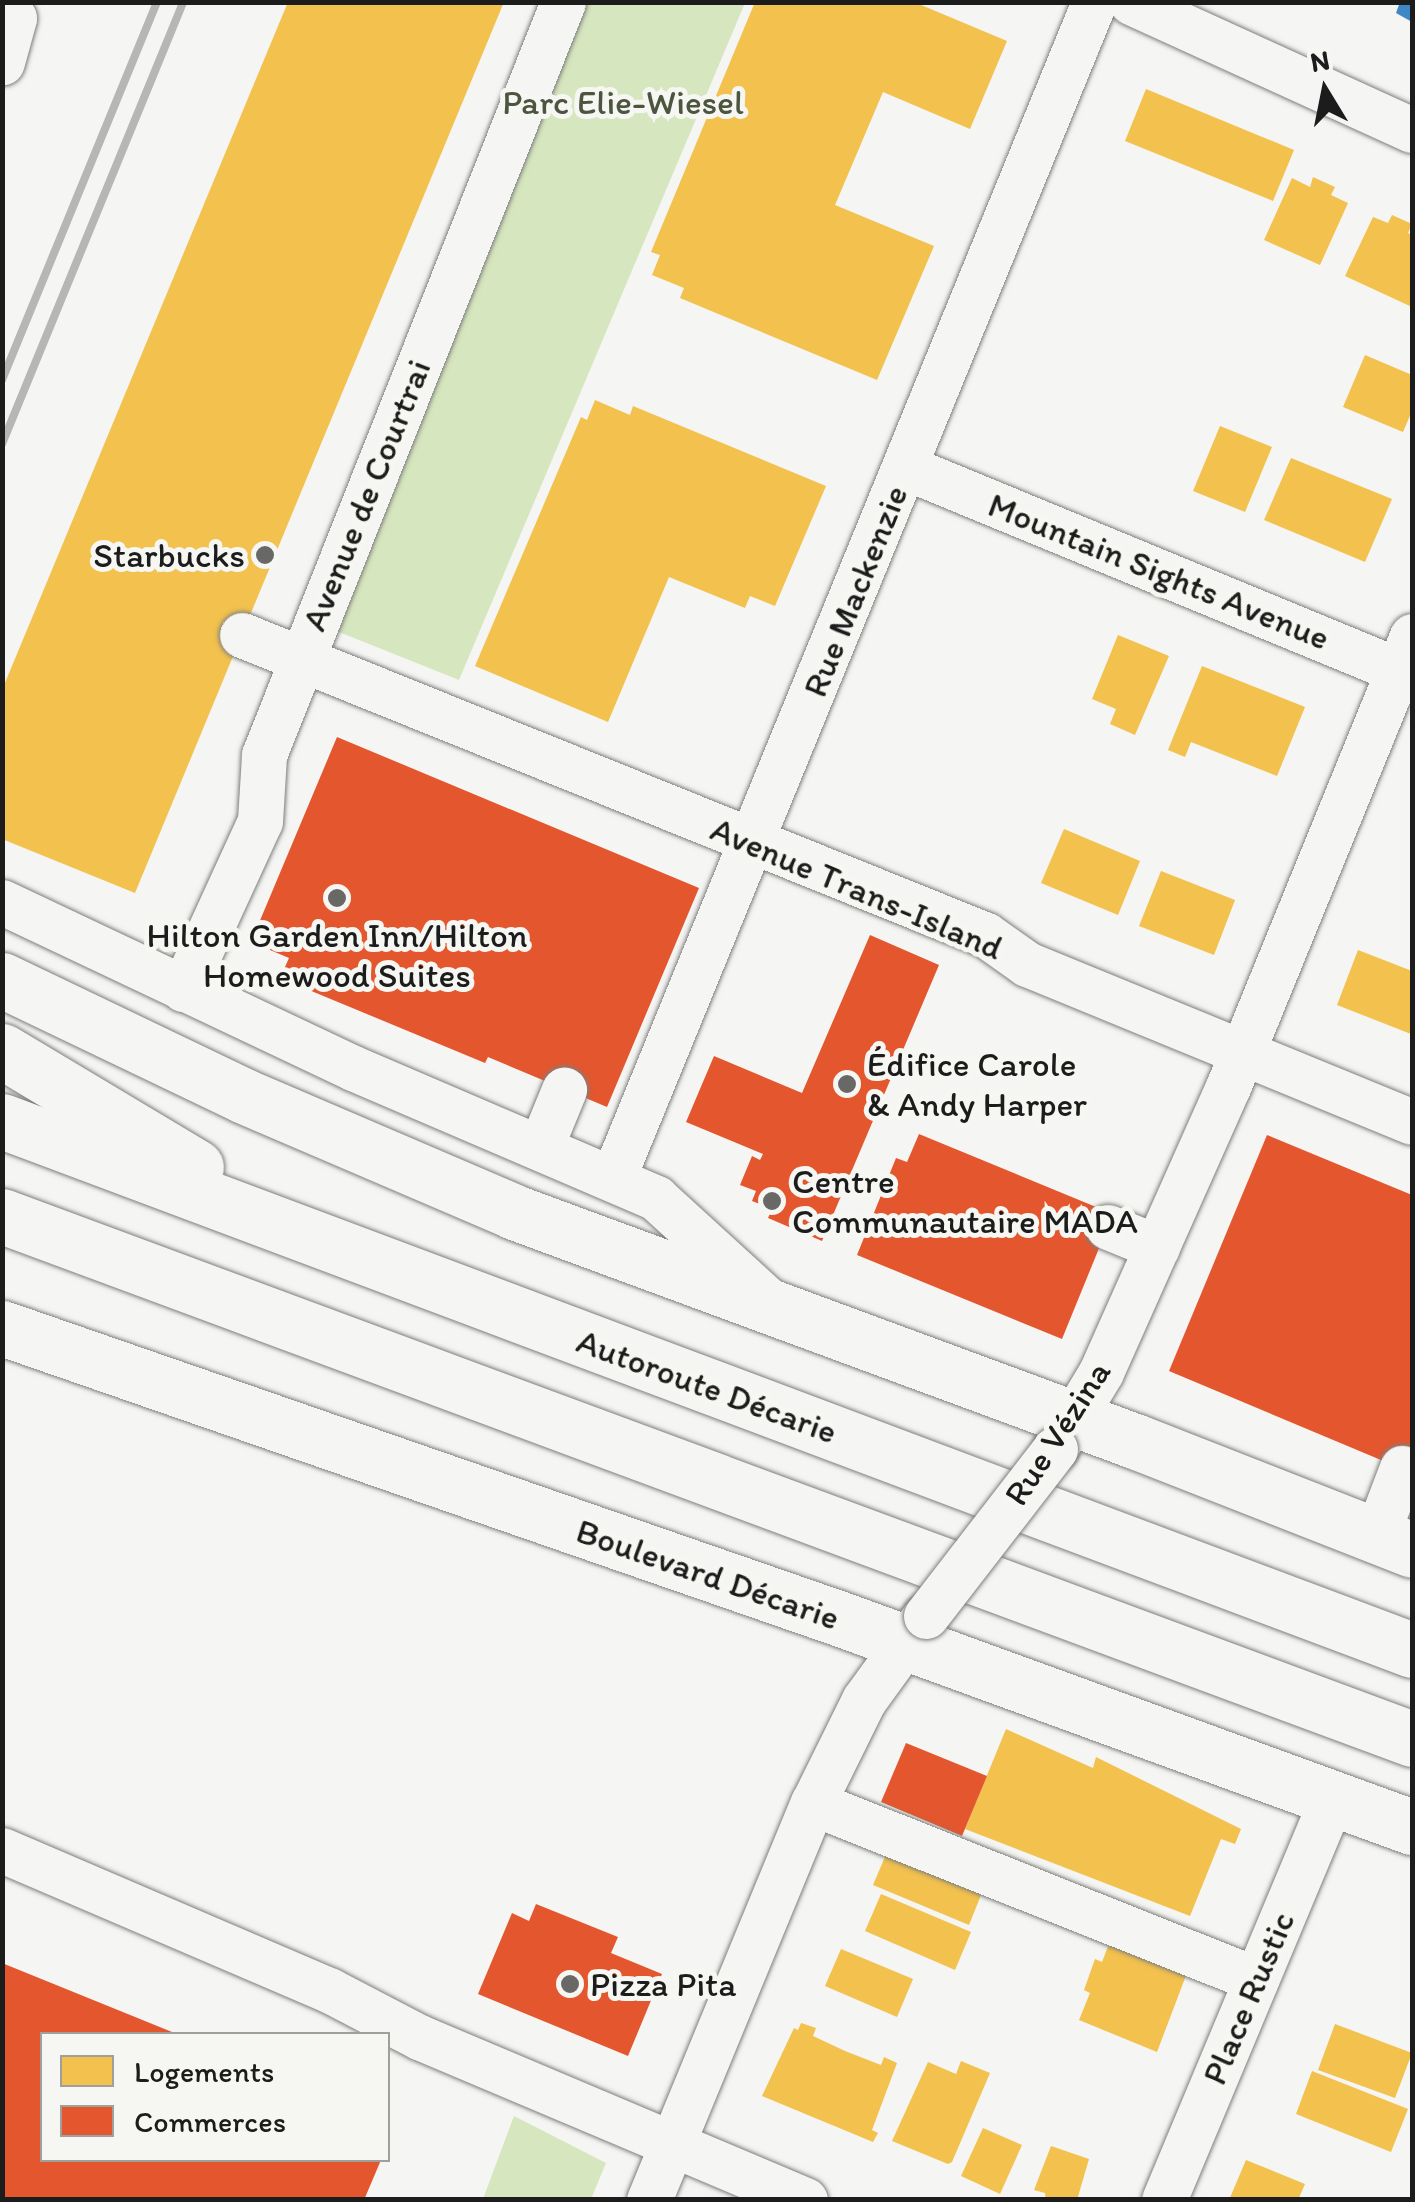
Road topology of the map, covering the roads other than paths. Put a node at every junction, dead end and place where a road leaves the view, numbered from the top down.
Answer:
1 (564, 2) edge
2 (1094, 2) edge
3 (1131, 2) edge
4 (2, 13) edge
5 (2, 62) edge
6 (1412, 130) edge
7 (906, 467) junction
8 (242, 635) dead end
9 (300, 658) junction
10 (1408, 661) edge
11 (753, 842) junction
12 (2, 902) edge
13 (2, 980) edge
14 (183, 990) junction
15 (2, 1051) edge
16 (1242, 1052) junction
17 (564, 1090) dead end
18 (2, 1121) edge
19 (1412, 1122) edge
20 (540, 1146) junction
21 (613, 1178) junction
22 (2, 1216) edge
23 (1108, 1227) dead end
24 (319, 1241) junction
25 (1156, 1247) junction
26 (780, 1312) junction
27 (2, 1328) edge
28 (1064, 1434) junction
29 (1402, 1468) dead end
30 (1394, 1543) edge
31 (915, 1629) junction
32 (1412, 1650) edge
33 (1412, 1739) edge
34 (1333, 1796) junction
35 (814, 1803) junction
36 (1412, 1826) edge
37 (2, 1850) edge
38 (1256, 1980) junction
39 (672, 2145) junction
40 (649, 2200) edge
41 (805, 2200) edge
42 (1164, 2200) edge

1 - 9 street, Avenue de Courtrai
2 - 7 street, Rue Mackenzie
3 - 6 street
4 - 5 street
7 - 10 street, Mountain Sights Avenue
7 - 11 street, Rue Mackenzie
8 - 9 street, Avenue Trans-Island
9 - 11 street, Avenue Trans-Island
9 - 14 street, Avenue de Courtrai
10 - 16 street, Rue Vézina
11 - 16 street, Avenue Trans-Island
11 - 21 street, Rue Mackenzie
12 - 14 street
13 - 26 main road
14 - 20 street
15 - 24 main road
16 - 19 street, Avenue Trans-Island
16 - 25 street, Rue Vézina
17 - 20 street
18 - 24 main road, Autoroute Décarie
20 - 21 street
21 - 26 street
22 - 33 main road
23 - 25 street
24 - 32 main road, Autoroute Décarie
25 - 28 street, Rue Vézina
26 - 28 main road
27 - 31 main road, Boulevard Décarie
28 - 30 main road
28 - 31 street, Rue Vézina, bridge
29 - 30 street
31 - 34 main road, Boulevard Décarie
31 - 35 street, Rue Vézina
34 - 36 main road, Boulevard Décarie
34 - 38 street, Place Rustic
35 - 38 street
35 - 39 street, Rue Vézina
37 - 39 street
38 - 42 street, Place Rustic
39 - 40 street, Rue Vézina
39 - 41 street

